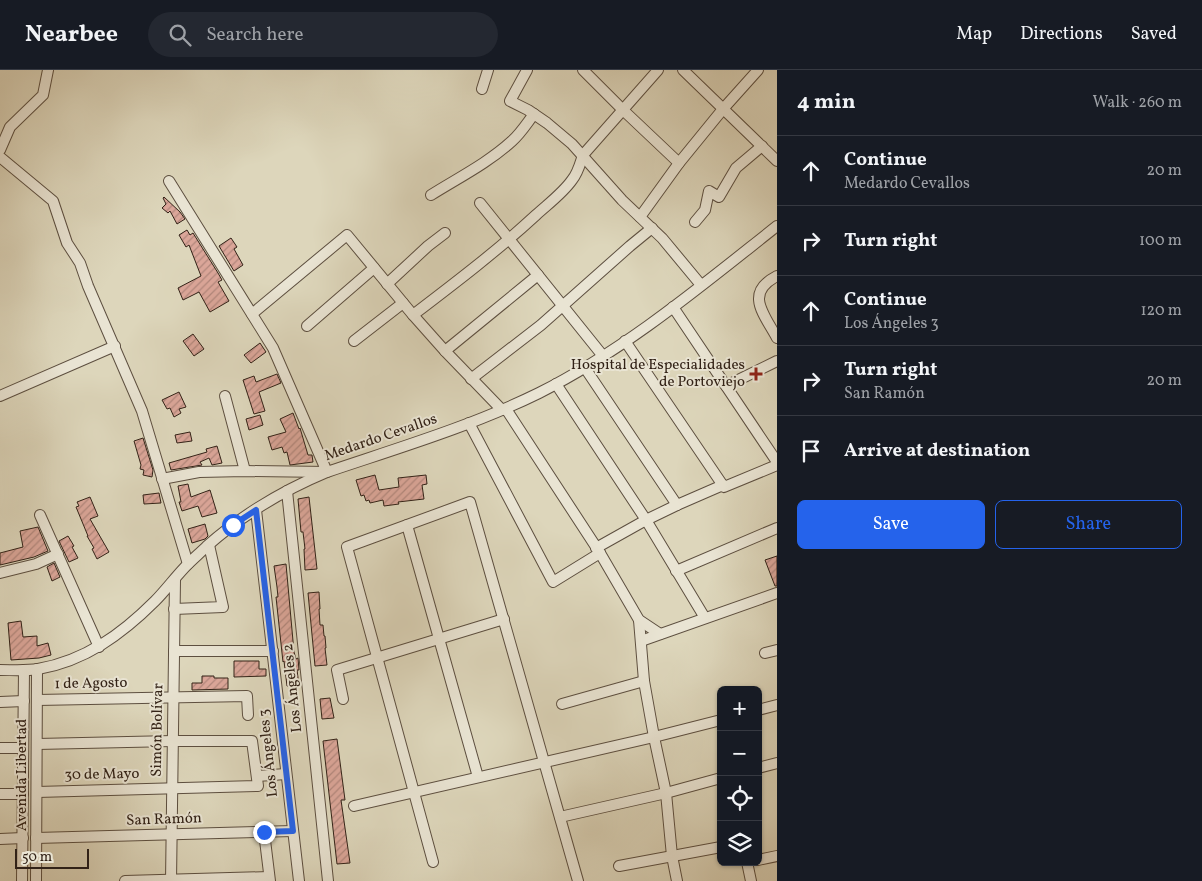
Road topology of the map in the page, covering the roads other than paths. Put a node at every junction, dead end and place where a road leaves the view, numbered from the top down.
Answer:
1 (48, 70) edge
2 (488, 70) edge
3 (527, 70) edge
4 (583, 70) edge
5 (658, 70) edge
6 (684, 70) edge
7 (758, 70) edge
8 (482, 89) dead end
9 (724, 109) junction
10 (623, 110) junction
11 (534, 114) junction
12 (762, 146) junction
13 (0, 150) edge
14 (583, 155) junction
15 (0, 157) edge
16 (777, 161) edge
17 (679, 163) junction
18 (169, 181) dead end
19 (431, 195) dead end
20 (480, 203) dead end
21 (640, 217) junction
22 (695, 222) dead end
23 (777, 226) edge
24 (652, 228) junction
25 (445, 233) dead end
26 (509, 240) junction
27 (374, 268) junction
28 (538, 275) junction
29 (777, 276) edge
30 (387, 284) junction
31 (701, 285) junction
32 (403, 303) junction
33 (563, 306) junction
34 (672, 307) junction
35 (252, 314) junction
36 (413, 315) junction
37 (307, 326) dead end
38 (777, 338) edge
39 (354, 341) dead end
40 (626, 341) junction
41 (115, 346) junction
42 (445, 351) junction
43 (603, 356) junction
44 (777, 361) edge
45 (585, 368) junction
46 (472, 379) junction
47 (556, 384) junction
48 (726, 386) junction
49 (0, 396) edge
50 (225, 396) dead end
51 (504, 409) junction
52 (469, 423) junction
53 (777, 464) edge
54 (245, 471) junction
55 (327, 472) junction
56 (162, 479) junction
57 (723, 485) junction
58 (287, 491) junction
59 (677, 505) junction
60 (256, 510) junction
61 (40, 515) dead end
62 (646, 520) junction
63 (407, 525) junction
64 (777, 528) edge
65 (209, 545) junction
66 (598, 550) junction
67 (58, 554) junction
68 (188, 564) junction
69 (676, 571) junction
70 (0, 574) edge
71 (175, 580) junction
72 (777, 592) edge
73 (174, 609) junction
74 (705, 618) junction
75 (504, 619) junction
76 (639, 620) junction
77 (660, 634) junction
78 (439, 639) junction
79 (641, 641) junction
80 (99, 647) junction
81 (777, 650) edge
82 (174, 651) junction
83 (273, 651) junction
84 (765, 653) dead end
85 (377, 658) junction
86 (37, 669) junction
87 (0, 670) edge
88 (24, 670) junction
89 (644, 681) junction
90 (173, 697) junction
91 (343, 699) dead end
92 (37, 700) junction
93 (0, 702) edge
94 (24, 702) junction
95 (562, 704) dead end
96 (777, 705) edge
97 (762, 709) edge
98 (248, 715) dead end
99 (717, 721) edge
100 (654, 737) junction
101 (173, 741) junction
102 (37, 744) junction
103 (0, 748) edge
104 (24, 748) junction
105 (777, 764) edge
106 (762, 767) edge
107 (286, 774) junction
108 (478, 777) junction
109 (717, 779) edge
110 (257, 781) junction
111 (172, 789) junction
112 (36, 792) junction
113 (414, 792) junction
114 (666, 793) junction
115 (0, 794) edge
116 (23, 794) junction
117 (354, 806) dead end
118 (560, 816) junction
119 (293, 831) junction
120 (264, 832) junction
121 (172, 834) junction
122 (23, 838) junction
123 (36, 838) junction
124 (0, 839) edge
125 (717, 848) edge
126 (672, 856) junction
127 (777, 856) edge
128 (762, 859) edge
129 (433, 862) dead end
130 (619, 866) dead end
131 (749, 866) edge
132 (269, 879) edge
133 (171, 880) edge
134 (22, 881) edge
135 (36, 881) edge
136 (125, 881) edge
137 (299, 881) edge
138 (328, 881) edge
139 (578, 881) edge
140 (677, 881) edge
141 (751, 881) edge

1 - 13 street
2 - 8 street
3 - 11 street
4 - 10 street
5 - 10 street
6 - 9 street
7 - 9 street
9 - 12 street
9 - 17 street
10 - 14 street
10 - 17 street
11 - 14 street
11 - 19 street
12 - 16 street
12 - 22 street
14 - 21 street
14 - 26 street
15 - 41 street
17 - 21 street
18 - 35 street
20 - 26 street
21 - 24 street
23 - 31 street, Medardo Cevallos
24 - 31 street
24 - 33 street
25 - 30 street
26 - 28 street
26 - 36 street
27 - 30 street
27 - 35 street
27 - 37 street
28 - 33 street
28 - 42 street
29 - 38 street
30 - 32 street
31 - 34 street, Medardo Cevallos
32 - 36 street
32 - 39 street
33 - 43 street
33 - 46 street
34 - 40 street, Medardo Cevallos
34 - 48 street
35 - 55 street
36 - 42 street
40 - 43 street, Medardo Cevallos
40 - 57 street
41 - 49 street
41 - 56 street
42 - 46 street
43 - 45 street, Medardo Cevallos
44 - 48 street
45 - 47 street, Medardo Cevallos
45 - 59 street
46 - 51 street
47 - 51 street, Medardo Cevallos
47 - 62 street
48 - 53 street
50 - 54 street
51 - 52 street, Medardo Cevallos
51 - 66 street
52 - 55 street, Medardo Cevallos
52 - 66 street
53 - 57 street
54 - 55 street
54 - 56 street
55 - 58 street, Medardo Cevallos
56 - 68 street
57 - 59 street
58 - 60 street, Medardo Cevallos
58 - 138 street, Los Ángeles 2
59 - 62 street
60 - 65 street, Medardo Cevallos
60 - 83 street, Los Ángeles 3
61 - 67 street
62 - 66 street
62 - 69 street
63 - 75 street
63 - 78 street
63 - 85 street
64 - 69 street
65 - 68 street, Medardo Cevallos
65 - 73 street
66 - 76 street
67 - 70 street
67 - 80 street
68 - 71 street, Medardo Cevallos
69 - 74 street
71 - 73 street, Simón Bolívar
71 - 80 street, Medardo Cevallos
72 - 74 street
73 - 82 street, Simón Bolívar
74 - 77 street
75 - 78 street
75 - 118 street
76 - 77 street
76 - 79 street
77 - 79 street
78 - 85 street
78 - 108 street
79 - 89 street
80 - 86 street, Medardo Cevallos
81 - 84 street
82 - 83 street
82 - 90 street, Simón Bolívar
83 - 107 street, Los Ángeles 3
85 - 91 street
85 - 113 street
86 - 88 street, Medardo Cevallos
86 - 92 street, Avenida Libertad
87 - 88 street, Medardo Cevallos
88 - 94 street, Avenida Libertad
89 - 95 street
89 - 100 street
90 - 92 street, 1 de Agosto
90 - 98 street, 1 de Agosto
90 - 101 street, Simón Bolívar
92 - 102 street, Avenida Libertad
93 - 94 street
94 - 104 street, Avenida Libertad
96 - 97 street
99 - 100 street
100 - 108 street
100 - 114 street
101 - 102 street
101 - 110 street
101 - 111 street, Simón Bolívar
102 - 112 street, Avenida Libertad
103 - 104 street
104 - 116 street, Avenida Libertad
105 - 106 street
107 - 110 street, 30 de Mayo
107 - 119 street, Los Ángeles 3
108 - 113 street
109 - 114 street
110 - 111 street, 30 de Mayo
111 - 112 street, 30 de Mayo
111 - 121 street, Simón Bolívar
112 - 123 street, Avenida Libertad
113 - 117 street
113 - 129 street
114 - 118 street
114 - 126 street
115 - 116 street
116 - 122 street, Avenida Libertad
118 - 139 street
119 - 120 street, San Ramón
119 - 137 street, Los Ángeles 3
120 - 121 street, San Ramón
120 - 132 street
121 - 123 street, San Ramón
121 - 133 street, Simón Bolívar
122 - 124 street
122 - 134 street, Avenida Libertad
123 - 135 street, Avenida Libertad
125 - 126 street
126 - 130 street
126 - 140 street
127 - 128 street
131 - 141 street
132 - 133 street
133 - 136 street

